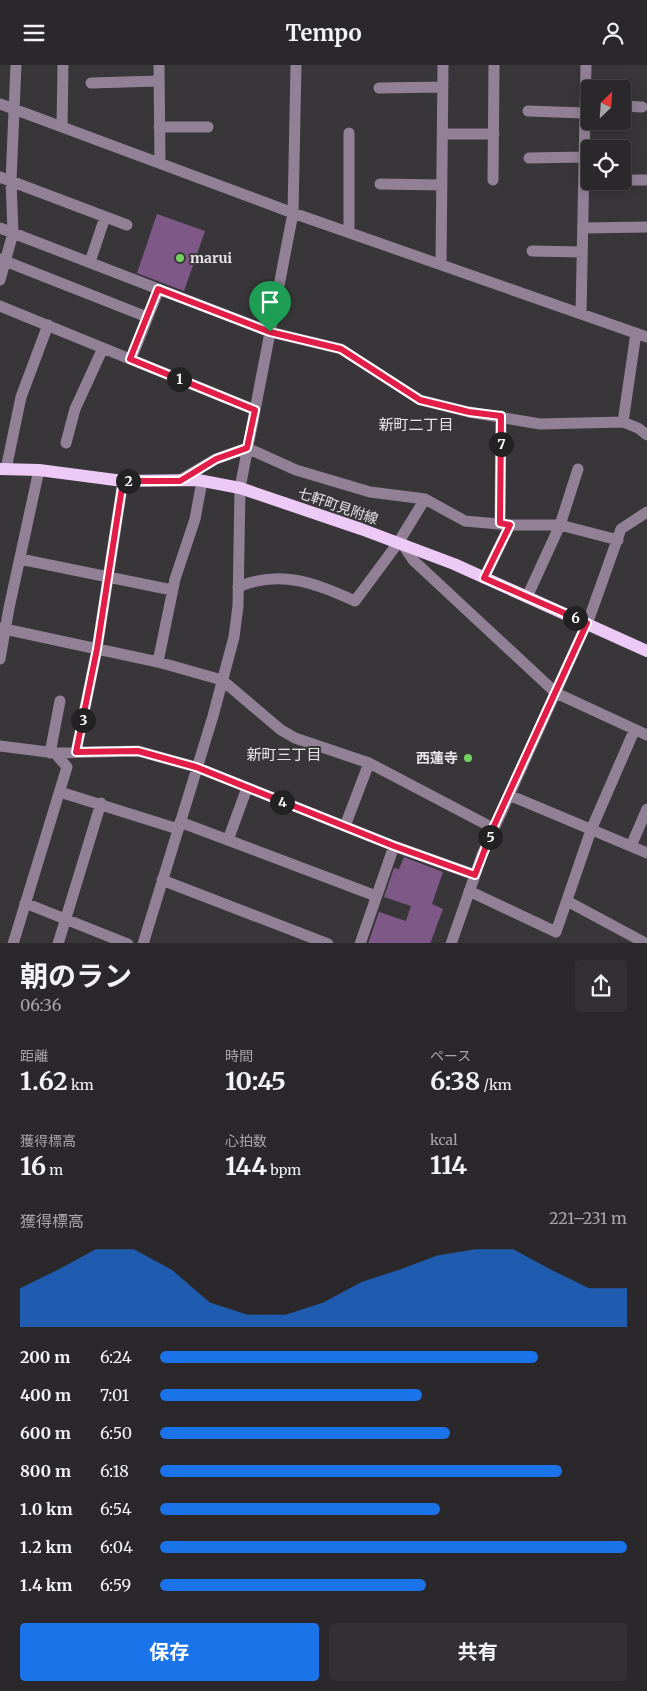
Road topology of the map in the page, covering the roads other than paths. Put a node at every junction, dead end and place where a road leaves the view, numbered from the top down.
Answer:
1 (16, 65) edge
2 (63, 65) edge
3 (159, 65) edge
4 (296, 65) edge
5 (443, 65) edge
6 (494, 65) edge
7 (586, 65) edge
8 (586, 80) edge
9 (159, 81) junction
10 (91, 83) dead end
11 (443, 87) junction
12 (379, 88) dead end
13 (0, 104) edge
14 (631, 106) edge
15 (642, 107) dead end
16 (581, 108) edge
17 (14, 109) junction
18 (528, 111) dead end
19 (62, 127) junction
20 (159, 127) junction
21 (208, 127) dead end
22 (349, 133) dead end
23 (443, 134) junction
24 (494, 134) junction
25 (581, 157) edge
26 (529, 158) dead end
27 (160, 163) junction
28 (0, 177) edge
29 (493, 180) dead end
30 (631, 180) edge
31 (647, 180) edge
32 (11, 181) junction
33 (380, 184) dead end
34 (442, 185) junction
35 (586, 190) edge
36 (293, 213) junction
37 (105, 217) junction
38 (127, 225) dead end
39 (647, 227) edge
40 (0, 228) edge
41 (583, 228) junction
42 (348, 232) junction
43 (13, 233) junction
44 (532, 251) dead end
45 (582, 252) junction
46 (3, 260) edge
47 (90, 262) junction
48 (441, 265) junction
49 (0, 280) edge
50 (158, 289) junction
51 (0, 306) edge
52 (581, 314) junction
53 (147, 317) junction
54 (48, 325) junction
55 (270, 332) junction
56 (636, 333) junction
57 (647, 337) edge
58 (103, 348) junction
59 (130, 359) junction
60 (255, 410) junction
61 (501, 416) junction
62 (623, 422) junction
63 (647, 435) edge
64 (66, 443) dead end
65 (247, 448) junction
66 (3, 469) edge
67 (578, 469) dead end
68 (39, 470) junction
69 (123, 481) junction
70 (180, 481) junction
71 (202, 481) junction
72 (240, 488) junction
73 (425, 499) junction
74 (644, 520) edge
75 (505, 524) junction
76 (560, 525) junction
77 (618, 540) junction
78 (401, 544) junction
79 (20, 559) junction
80 (108, 577) junction
81 (484, 578) junction
82 (238, 587) junction
83 (172, 590) junction
84 (527, 597) junction
85 (587, 623) junction
86 (3, 628) edge
87 (97, 649) junction
88 (647, 651) edge
89 (0, 659) edge
90 (158, 662) junction
91 (222, 680) junction
92 (556, 693) junction
93 (60, 701) dead end
94 (634, 731) junction
95 (647, 735) edge
96 (0, 746) edge
97 (76, 752) junction
98 (52, 753) junction
99 (369, 763) junction
100 (196, 767) junction
101 (247, 788) junction
102 (60, 792) junction
103 (508, 795) junction
104 (101, 803) junction
105 (647, 809) edge
106 (179, 826) junction
107 (344, 827) junction
108 (493, 828) junction
109 (591, 830) junction
110 (228, 840) junction
111 (394, 846) junction
112 (631, 846) junction
113 (647, 853) edge
114 (475, 875) junction
115 (162, 880) junction
116 (469, 891) junction
117 (376, 896) junction
118 (567, 901) junction
119 (25, 903) junction
120 (65, 919) junction
121 (645, 938) edge
122 (12, 943) edge
123 (58, 943) edge
124 (128, 943) edge
125 (143, 943) edge
126 (328, 943) edge
127 (360, 943) edge
128 (451, 943) edge

1 - 17 street
2 - 19 street
3 - 9 street
4 - 36 street
5 - 11 street
6 - 24 street
7 - 8 street
9 - 10 street
9 - 20 street
11 - 12 street
11 - 23 street
13 - 17 street
14 - 15 street
16 - 18 street
17 - 19 street
17 - 32 street
19 - 27 street
20 - 21 street
20 - 27 street
22 - 42 street
23 - 24 street
23 - 34 street
24 - 29 street
25 - 26 street
27 - 36 street
28 - 32 street
30 - 31 street
32 - 37 street
32 - 43 street
33 - 34 street
34 - 48 street
35 - 41 street
36 - 42 street
36 - 55 street
37 - 38 street
37 - 47 street
39 - 41 street
40 - 43 street
41 - 45 street
42 - 48 street
43 - 46 street
43 - 47 street
44 - 45 street
45 - 52 street
46 - 49 street
46 - 53 street
47 - 50 street
48 - 52 street
50 - 53 street
50 - 55 street
51 - 54 street
52 - 56 street
53 - 59 street
54 - 58 street
54 - 66 street
55 - 60 street
55 - 61 street
56 - 57 street
56 - 62 street
58 - 59 street
58 - 64 street
59 - 60 street
60 - 65 street
61 - 62 street
61 - 75 street
62 - 63 street
65 - 70 street
65 - 72 street
65 - 73 street
66 - 68 main road, 七軒町見附線
67 - 76 street
68 - 69 main road, 七軒町見附線
68 - 79 street
69 - 70 main road, 七軒町見附線
69 - 80 street
70 - 71 main road, 七軒町見附線
71 - 72 main road, 七軒町見附線
71 - 83 street
72 - 78 main road, 七軒町見附線
72 - 82 street
73 - 75 street
73 - 78 street
74 - 77 street
75 - 76 street
75 - 81 street
76 - 77 street
76 - 84 street
77 - 85 street
78 - 81 main road, 七軒町見附線
78 - 82 street
78 - 92 street
79 - 80 street
79 - 86 street
80 - 83 street
80 - 87 street
81 - 84 main road, 七軒町見附線
82 - 91 street
83 - 90 street
84 - 85 main road, 七軒町見附線
85 - 88 main road, 七軒町見附線
85 - 92 street
86 - 87 street
86 - 89 street
87 - 90 street
87 - 97 street
90 - 91 street
91 - 99 street
91 - 100 street
92 - 94 street
92 - 103 street
93 - 98 street
94 - 95 street
94 - 109 street
96 - 98 street
97 - 98 street
97 - 100 street
98 - 102 street
99 - 107 street
99 - 108 street
100 - 101 street
100 - 106 street
101 - 107 street
101 - 110 street
102 - 104 street
102 - 119 street
103 - 108 street
103 - 109 street
104 - 106 street
104 - 120 street
105 - 112 street
106 - 110 street
106 - 115 street
107 - 111 street
108 - 114 street
109 - 112 street
109 - 118 street
110 - 117 street
111 - 114 street
111 - 117 street
112 - 113 street
114 - 116 street
115 - 125 street
115 - 126 street
116 - 118 street
116 - 128 street
117 - 127 street
118 - 121 street
119 - 120 street
119 - 122 street
120 - 123 street
120 - 124 street

